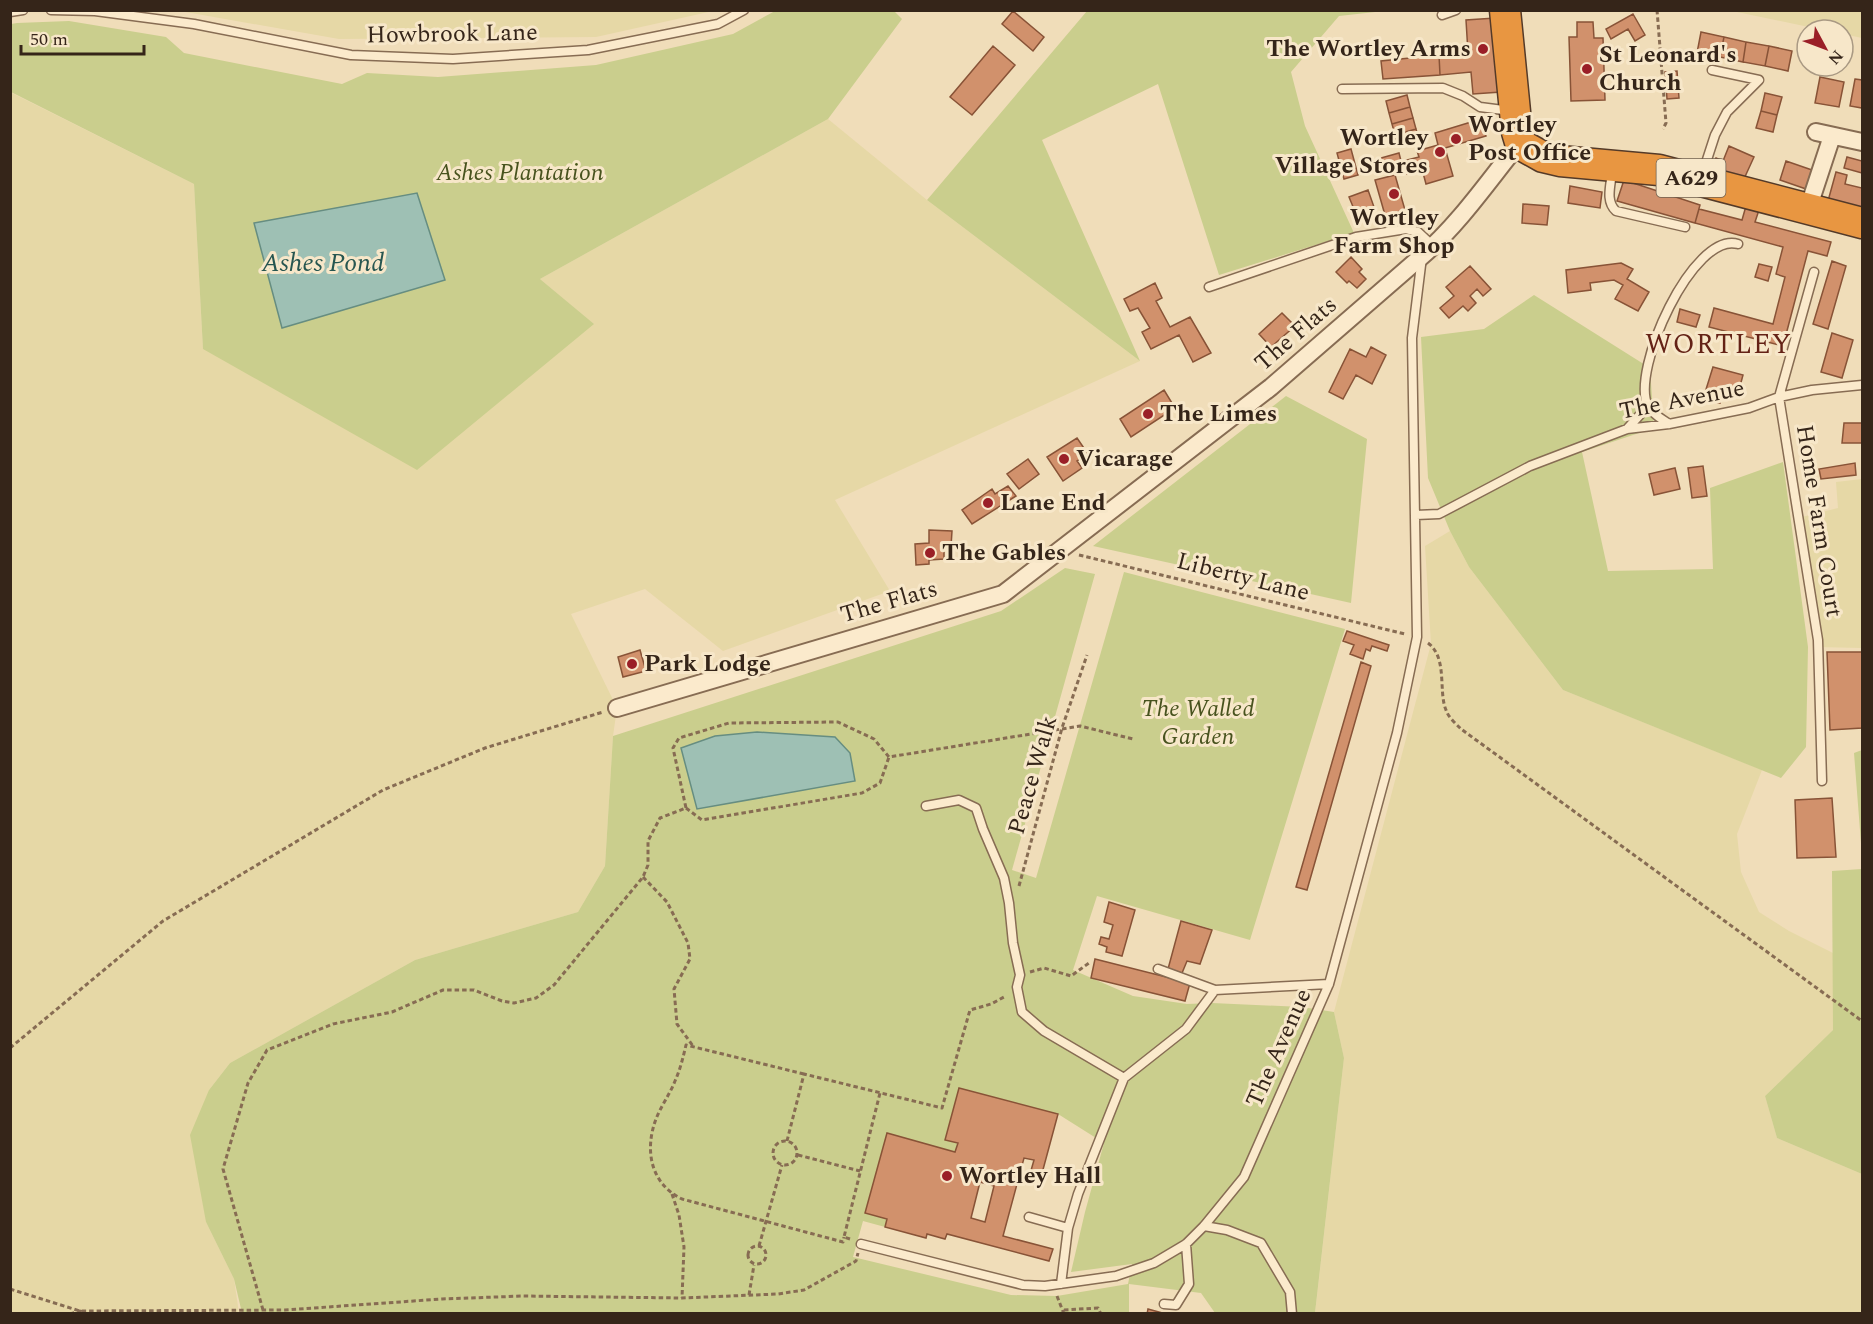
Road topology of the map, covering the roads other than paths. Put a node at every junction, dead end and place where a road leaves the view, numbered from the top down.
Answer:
1 (23, 10) edge
2 (51, 10) edge
3 (744, 10) edge
4 (1455, 10) edge
5 (1505, 10) edge
6 (10, 12) edge
7 (1442, 15) dead end
8 (1712, 70) dead end
9 (1342, 90) dead end
10 (1515, 112) junction
11 (1520, 142) junction
12 (1863, 142) edge
13 (1613, 165) junction
14 (1701, 180) junction
15 (1808, 209) junction
16 (1863, 223) edge
17 (1685, 227) dead end
18 (1738, 244) dead end
19 (1428, 251) junction
20 (1814, 272) dead end
21 (1209, 287) dead end
22 (1863, 385) edge
23 (1779, 397) junction
24 (1648, 406) junction
25 (1669, 424) junction
26 (1627, 429) junction
27 (1416, 516) junction
28 (617, 708) road end
29 (1822, 781) dead end
30 (926, 806) dead end
31 (1158, 969) dead end
32 (1329, 984) junction
33 (1215, 990) junction
34 (1124, 1078) junction
35 (1029, 1217) dead end
36 (1204, 1226) junction
37 (1068, 1228) junction
38 (861, 1244) road end
39 (1186, 1244) junction
40 (1058, 1286) junction
41 (1164, 1304) dead end
42 (1292, 1314) edge

1 - 6 lane
2 - 3 lane, Howbrook Lane
4 - 7 lane
5 - 10 highway
8 - 14 lane
9 - 10 lane
10 - 11 highway
11 - 13 highway, A629
11 - 19 street, The Flats
12 - 15 street
13 - 14 highway, A629
13 - 17 lane
14 - 15 highway, A629
15 - 16 highway, A629
18 - 24 lane
19 - 21 lane
19 - 27 lane, The Avenue
19 - 28 street, The Flats
20 - 23 lane, Home Farm Court
22 - 23 lane, The Avenue
23 - 25 lane, The Avenue
23 - 29 lane, Home Farm Court
24 - 25 lane
24 - 26 lane
25 - 26 lane, The Avenue
26 - 27 lane, The Avenue
27 - 32 lane, The Avenue
30 - 34 lane
31 - 33 lane
32 - 33 lane
32 - 36 lane, The Avenue
33 - 34 lane
34 - 37 lane
35 - 37 lane
36 - 39 lane, The Avenue
36 - 42 lane
37 - 40 lane
38 - 40 lane, The Avenue
39 - 40 lane, The Avenue
39 - 41 lane

